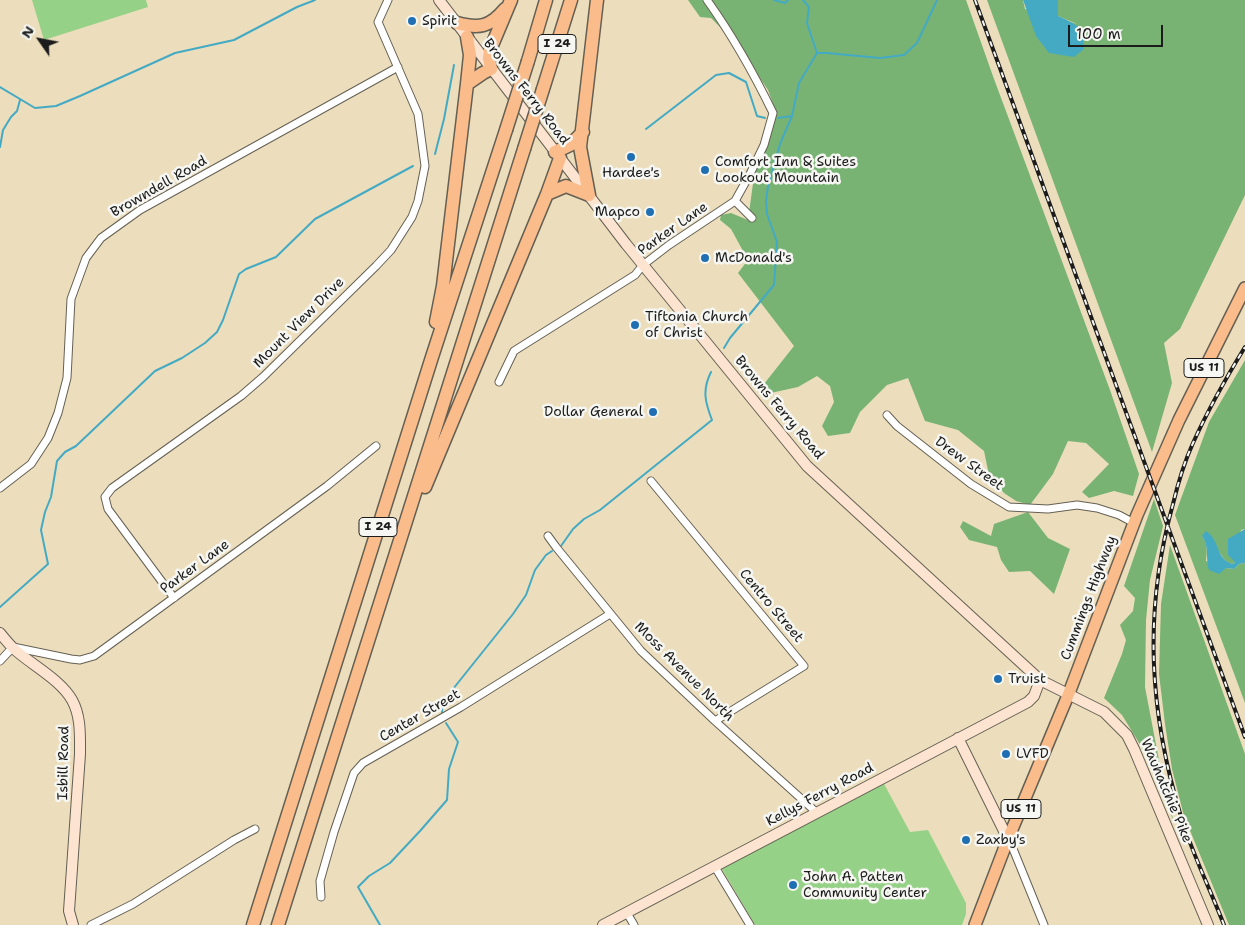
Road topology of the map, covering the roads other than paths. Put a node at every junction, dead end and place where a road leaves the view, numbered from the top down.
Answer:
1 (388, 0) edge
2 (440, 0) edge
3 (510, 0) edge
4 (546, 0) edge
5 (571, 0) edge
6 (597, 0) edge
7 (706, 0) edge
8 (456, 23) junction
9 (467, 37) junction
10 (398, 67) junction
11 (491, 69) junction
12 (467, 84) junction
13 (583, 132) junction
14 (557, 155) junction
15 (547, 194) junction
16 (589, 195) junction
17 (735, 201) junction
18 (752, 218) dead end
19 (643, 265) junction
20 (1245, 288) edge
21 (432, 357) junction
22 (499, 382) dead end
23 (887, 415) dead end
24 (376, 446) dead end
25 (651, 481) dead end
26 (0, 488) edge
27 (1134, 523) junction
28 (548, 536) dead end
29 (393, 561) junction
30 (174, 598) junction
31 (610, 614) junction
32 (0, 633) edge
33 (12, 647) junction
34 (0, 661) edge
35 (1040, 680) junction
36 (1069, 693) junction
37 (715, 721) junction
38 (958, 738) junction
39 (816, 812) junction
40 (255, 829) dead end
41 (1008, 838) junction
42 (715, 867) junction
43 (321, 897) dead end
44 (627, 912) junction
45 (73, 925) edge
46 (91, 925) edge
47 (253, 925) edge
48 (278, 925) edge
49 (605, 925) edge
50 (634, 925) edge
51 (750, 925) edge
52 (975, 925) edge
53 (1044, 925) edge
54 (1208, 925) edge

1 - 10 street, Mount View Drive
2 - 8 street, Browns Ferry Road
3 - 8 highway
3 - 11 highway
4 - 21 highway, I 24, bridge
5 - 29 highway, I 24, bridge
6 - 13 highway
7 - 17 street, Parker Lane
8 - 9 street, Browns Ferry Road
9 - 11 street, Browns Ferry Road
9 - 12 highway
10 - 26 street, Browndell Road
10 - 30 street, Mount View Drive
11 - 12 highway
11 - 14 street, Browns Ferry Road
12 - 21 highway
13 - 14 highway
13 - 16 highway
14 - 15 highway
14 - 16 street, Browns Ferry Road
15 - 16 highway
15 - 29 highway
16 - 19 street, Browns Ferry Road
17 - 18 street
17 - 19 street, Parker Lane
19 - 22 street, Parker Lane
19 - 35 street, Browns Ferry Road
20 - 27 main road, Cummings Highway / US 11
21 - 47 highway, I 24
23 - 27 street, Drew Street
24 - 30 street, Parker Lane
25 - 37 street, Centro Street
27 - 36 main road, Cummings Highway / US 11
28 - 31 street, Moss Avenue North
29 - 48 highway, I 24
30 - 33 street, Parker Lane
31 - 37 street, Moss Avenue North
31 - 43 street, Center Street
32 - 33 street, Isbill Road
33 - 34 street
33 - 45 street, Isbill Road
35 - 36 street, Browns Ferry Road
35 - 38 street, Kellys Ferry Road
36 - 41 main road, Cummings Highway / US 11
36 - 54 street, Wauhatchie Pike
37 - 39 street, Moss Avenue North
38 - 39 street, Kellys Ferry Road
38 - 41 street
39 - 42 street, Kellys Ferry Road
40 - 46 street
41 - 52 main road, Cummings Highway / US 11
41 - 53 street
42 - 44 street, Kellys Ferry Road
42 - 51 street
44 - 49 street, Kellys Ferry Road
44 - 50 street

